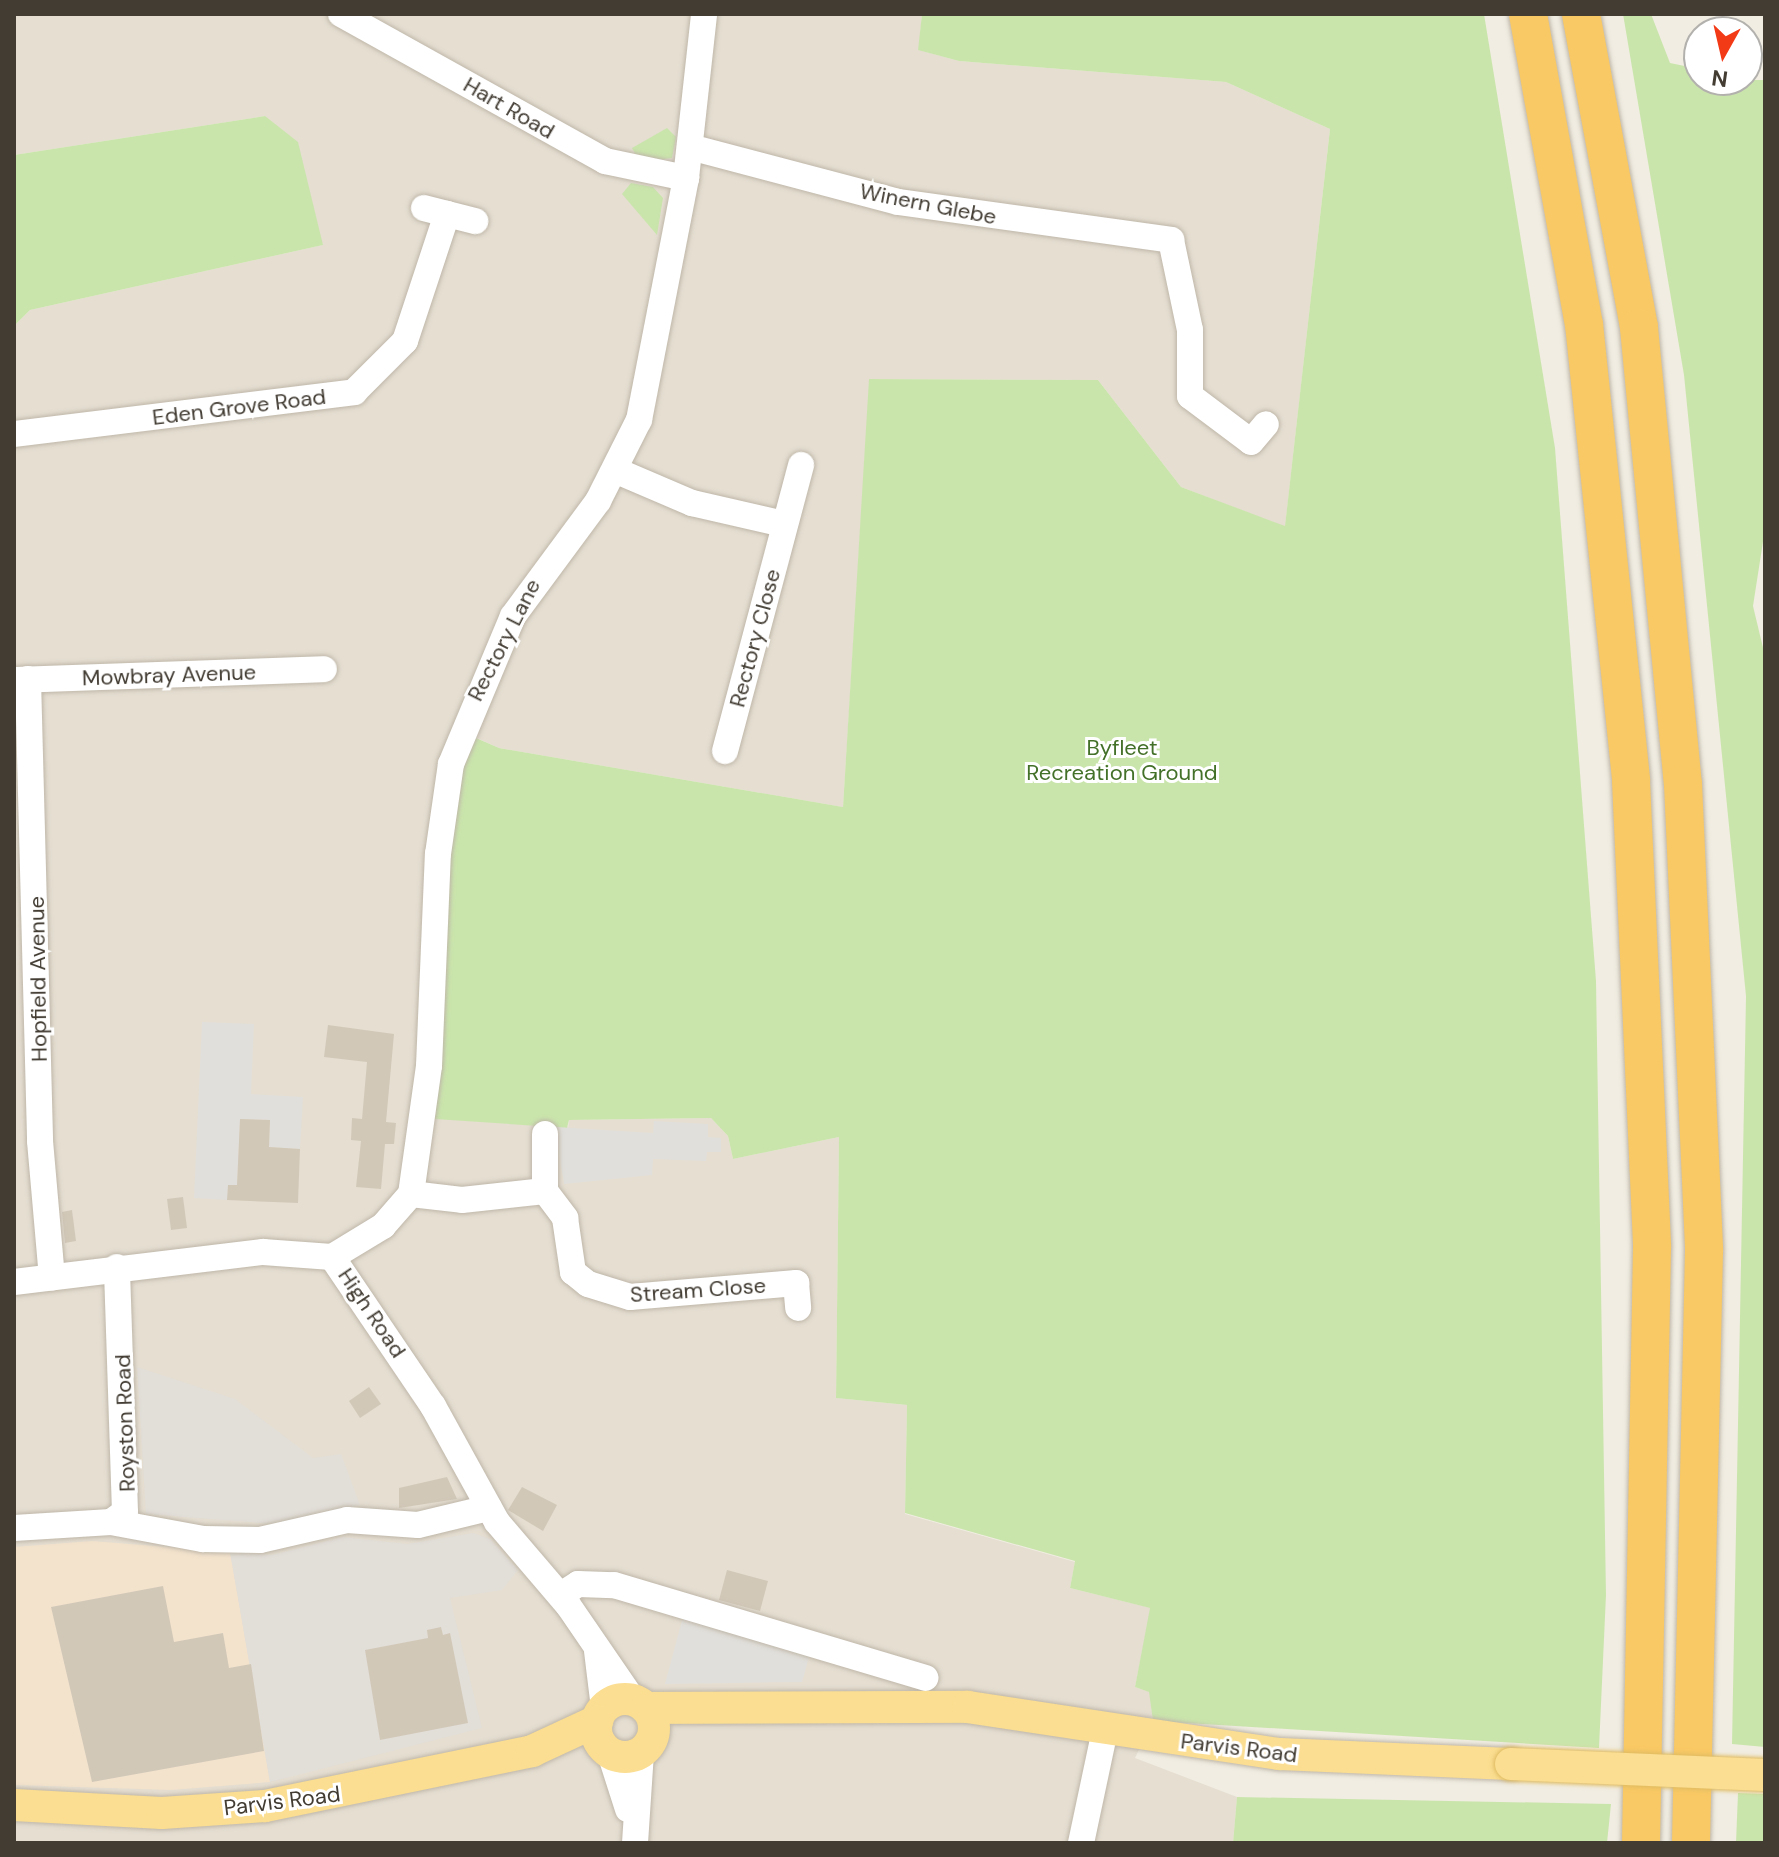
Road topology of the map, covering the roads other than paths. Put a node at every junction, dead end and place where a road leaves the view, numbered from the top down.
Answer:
1 (341, 14) edge
2 (704, 14) edge
3 (1528, 14) edge
4 (1581, 14) edge
5 (690, 147) junction
6 (686, 178) junction
7 (475, 221) dead end
8 (14, 434) edge
9 (1253, 440) dead end
10 (801, 465) dead end
11 (617, 471) junction
12 (784, 524) junction
13 (324, 669) dead end
14 (21, 680) edge
15 (725, 751) dead end
16 (545, 1134) dead end
17 (545, 1191) junction
18 (411, 1194) junction
19 (332, 1257) junction
20 (117, 1267) junction
21 (52, 1277) junction
22 (14, 1282) edge
23 (798, 1308) dead end
24 (489, 1508) junction
25 (111, 1522) junction
26 (14, 1528) edge
27 (561, 1595) junction
28 (925, 1678) dead end
29 (623, 1728) junction
30 (1105, 1730) junction
31 (1765, 1775) edge
32 (14, 1805) edge
33 (634, 1833) edge
34 (1081, 1843) edge
35 (1641, 1843) edge
36 (1691, 1843) edge

1 - 6 street, Hart Road
2 - 5 street, Rectory Lane
3 - 35 highway
4 - 36 highway
5 - 6 street, Rectory Lane
5 - 9 street, Winern Glebe
6 - 11 street, Rectory Lane
7 - 8 street, Eden Grove Road
10 - 12 street, Rectory Close
11 - 12 street
11 - 18 street, Rectory Lane
12 - 15 street, Rectory Close
13 - 14 street, Mowbray Avenue
14 - 21 street, Hopfield Avenue
16 - 17 street
17 - 18 street
17 - 23 street, Stream Close
18 - 19 street
19 - 20 street, High Road
19 - 24 street, High Road
20 - 21 street, High Road
20 - 25 street, Royston Road
21 - 22 street, High Road
24 - 25 street
24 - 27 street, High Road
25 - 26 street, Royston Road
27 - 28 street
27 - 29 street, High Road
29 - 30 main road, Parvis Road
29 - 32 main road, Parvis Road
29 - 33 street
30 - 31 main road, Parvis Road, bridge
30 - 34 street

